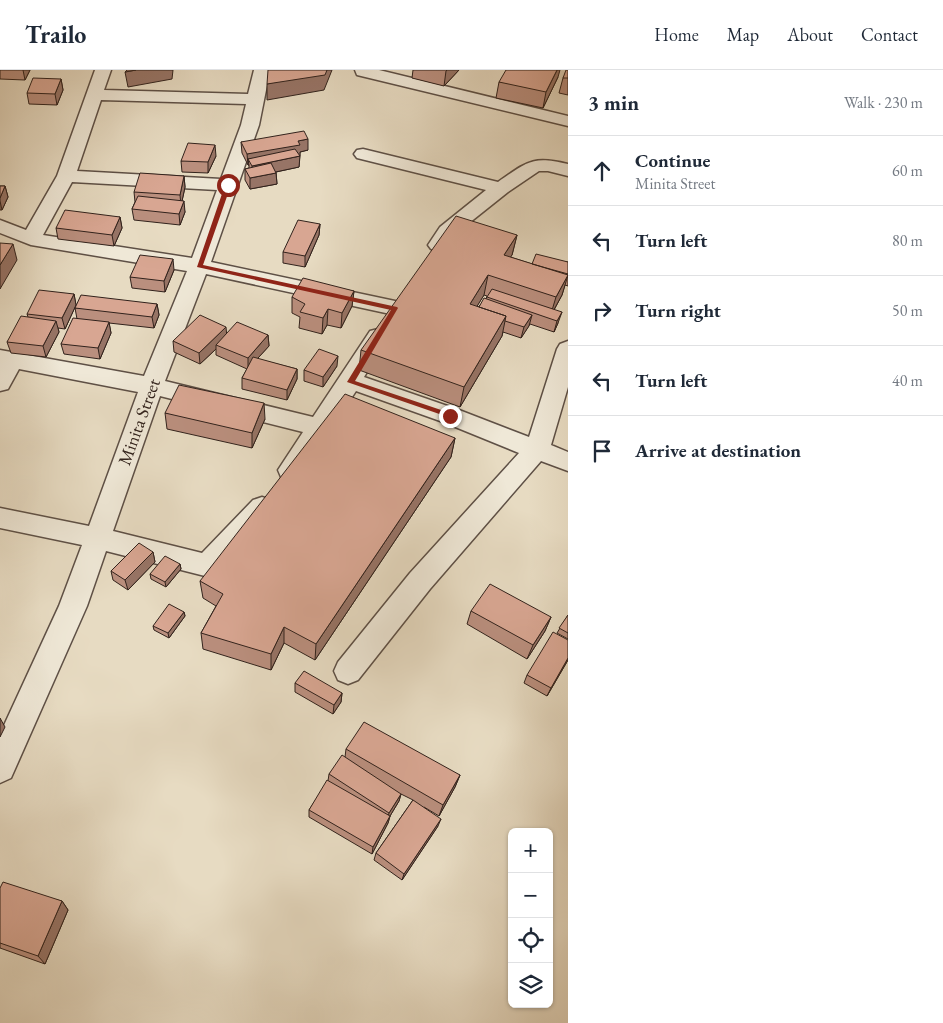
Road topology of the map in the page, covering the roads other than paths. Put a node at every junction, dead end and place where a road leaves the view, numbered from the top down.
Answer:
1 (103, 70) edge
2 (262, 70) edge
3 (363, 72) dead end
4 (94, 95) junction
5 (255, 99) junction
6 (568, 121) edge
7 (363, 154) dead end
8 (568, 170) edge
9 (66, 176) junction
10 (228, 185) junction
11 (501, 188) junction
12 (0, 226) edge
13 (31, 239) junction
14 (426, 262) edge
15 (199, 266) junction
16 (568, 349) edge
17 (7, 359) edge
18 (350, 382) junction
19 (0, 383) edge
20 (152, 386) junction
21 (318, 427) junction
22 (538, 448) junction
23 (568, 462) edge
24 (0, 518) edge
25 (97, 538) junction
26 (348, 671) dead end
27 (11, 718) edge
28 (0, 768) edge

1 - 4 street
2 - 5 street, Minita Street
3 - 6 street
4 - 5 street
4 - 9 street
5 - 10 street, Minita Street
7 - 11 street
8 - 11 street
9 - 10 street
9 - 13 street
10 - 15 street, Minita Street
11 - 14 street
12 - 13 street
13 - 15 street
15 - 18 street
15 - 20 street, Minita Street
16 - 22 street
17 - 19 street
17 - 20 street
18 - 21 street
18 - 22 street
20 - 21 street
20 - 25 street, Minita Street
21 - 25 street
22 - 23 street
22 - 26 street
24 - 25 street
25 - 27 street, Minita Street
27 - 28 street, Minita Street

